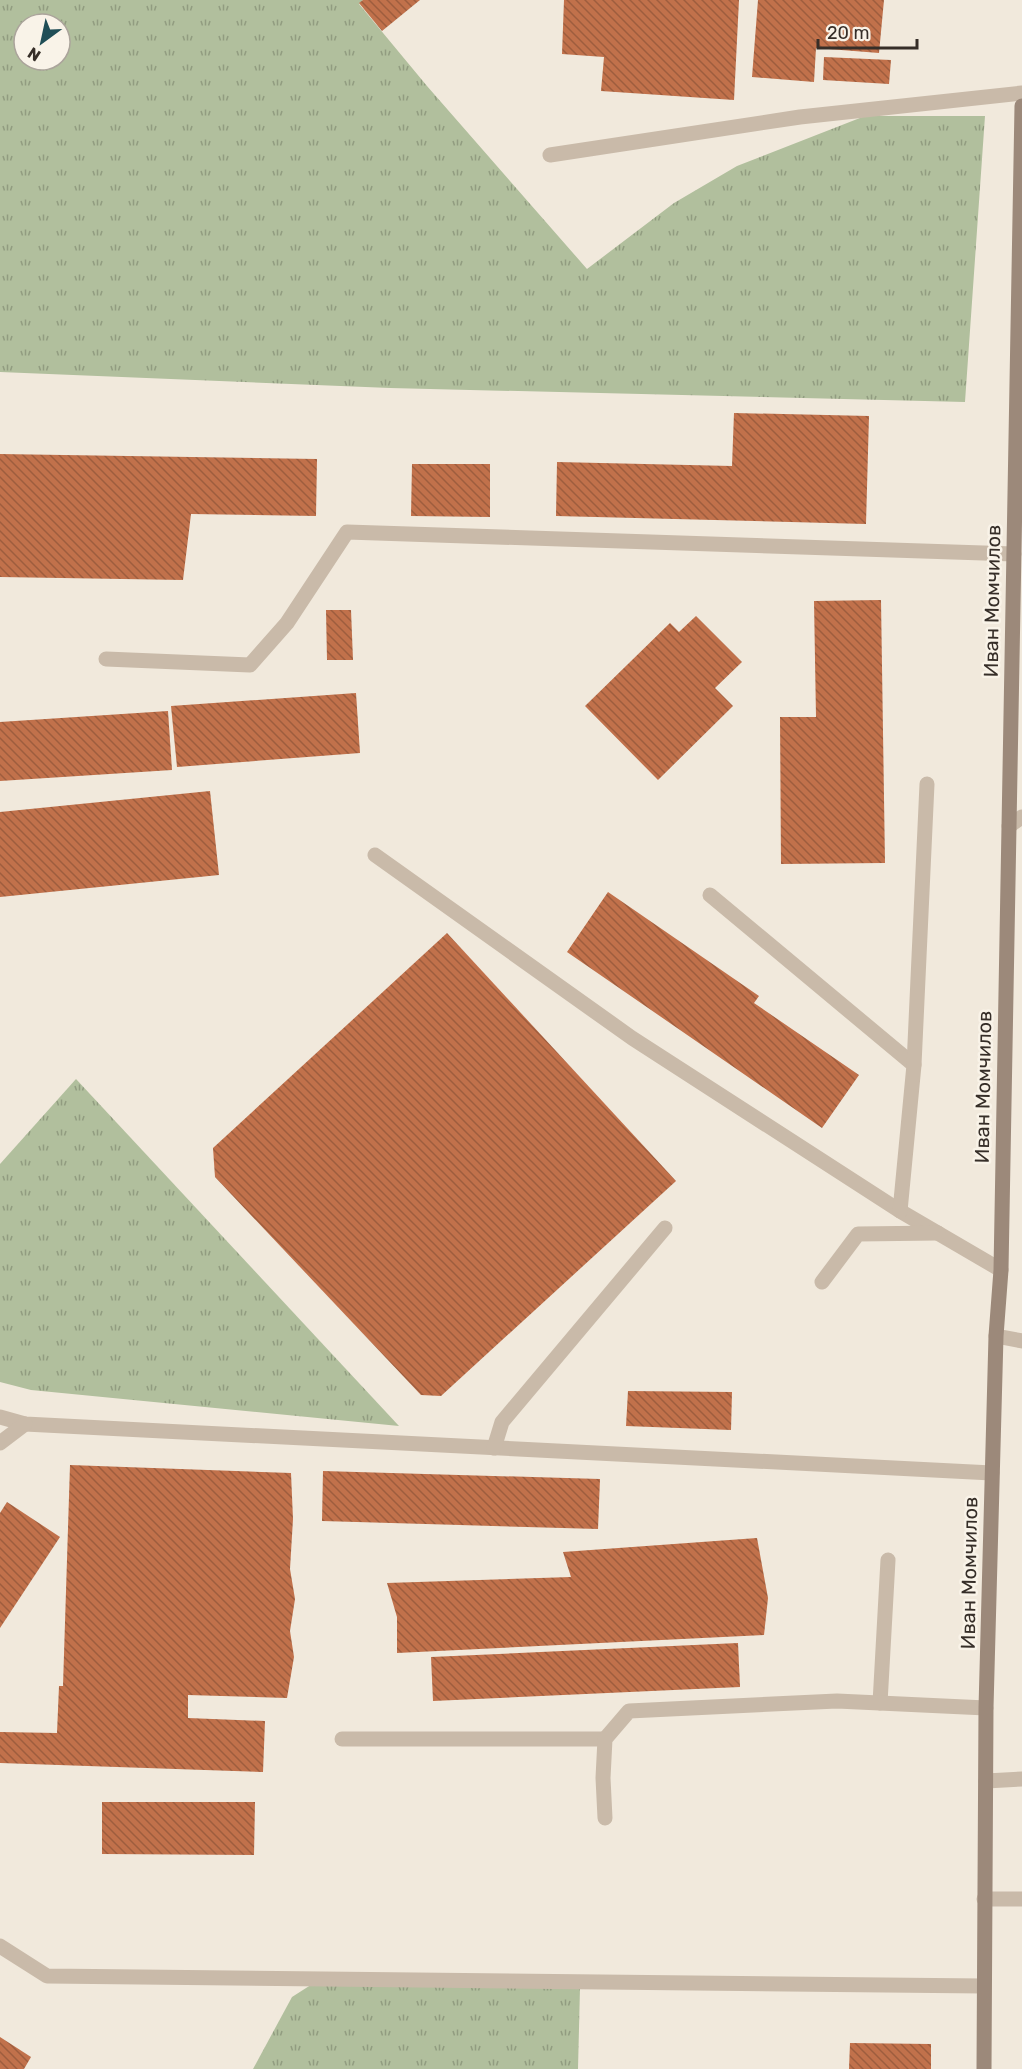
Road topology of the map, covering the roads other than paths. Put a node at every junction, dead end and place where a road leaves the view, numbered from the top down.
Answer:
1 (1022, 93) edge
2 (1022, 106) edge
3 (550, 154) dead end
4 (1014, 554) junction
5 (105, 659) dead end
6 (927, 784) dead end
7 (1016, 821) edge
8 (375, 855) dead end
9 (710, 895) dead end
10 (914, 1065) junction
11 (900, 1211) junction
12 (665, 1227) dead end
13 (938, 1233) junction
14 (1001, 1270) junction
15 (822, 1282) dead end
16 (996, 1336) junction
17 (1022, 1341) edge
18 (0, 1417) edge
19 (25, 1424) junction
20 (0, 1443) edge
21 (494, 1448) junction
22 (992, 1473) junction
23 (888, 1560) dead end
24 (880, 1703) junction
25 (986, 1708) junction
26 (342, 1739) dead end
27 (605, 1739) junction
28 (1022, 1779) edge
29 (986, 1781) junction
30 (605, 1818) dead end
31 (984, 1899) junction
32 (1022, 1899) edge
33 (0, 1946) edge
34 (983, 1986) junction
35 (984, 2069) edge

1 - 3 lane
2 - 4 street, Иван Момчилов
4 - 5 lane
4 - 7 street, Иван Момчилов
6 - 10 lane
7 - 14 street, Иван Момчилов
8 - 11 lane
9 - 10 lane
10 - 11 lane
11 - 13 lane
12 - 21 lane
13 - 14 lane
13 - 15 lane
14 - 16 street, Иван Момчилов
16 - 17 lane
16 - 22 street, Иван Момчилов
18 - 19 lane
19 - 20 lane
19 - 21 lane
21 - 22 lane
22 - 25 street, Иван Момчилов
23 - 24 lane
24 - 25 lane
24 - 27 lane
25 - 29 street, Иван Момчилов
26 - 27 lane
27 - 30 lane
28 - 29 lane
29 - 31 street, Иван Момчилов
31 - 32 lane
31 - 34 street, Иван Момчилов
33 - 34 lane
34 - 35 street, Иван Момчилов

